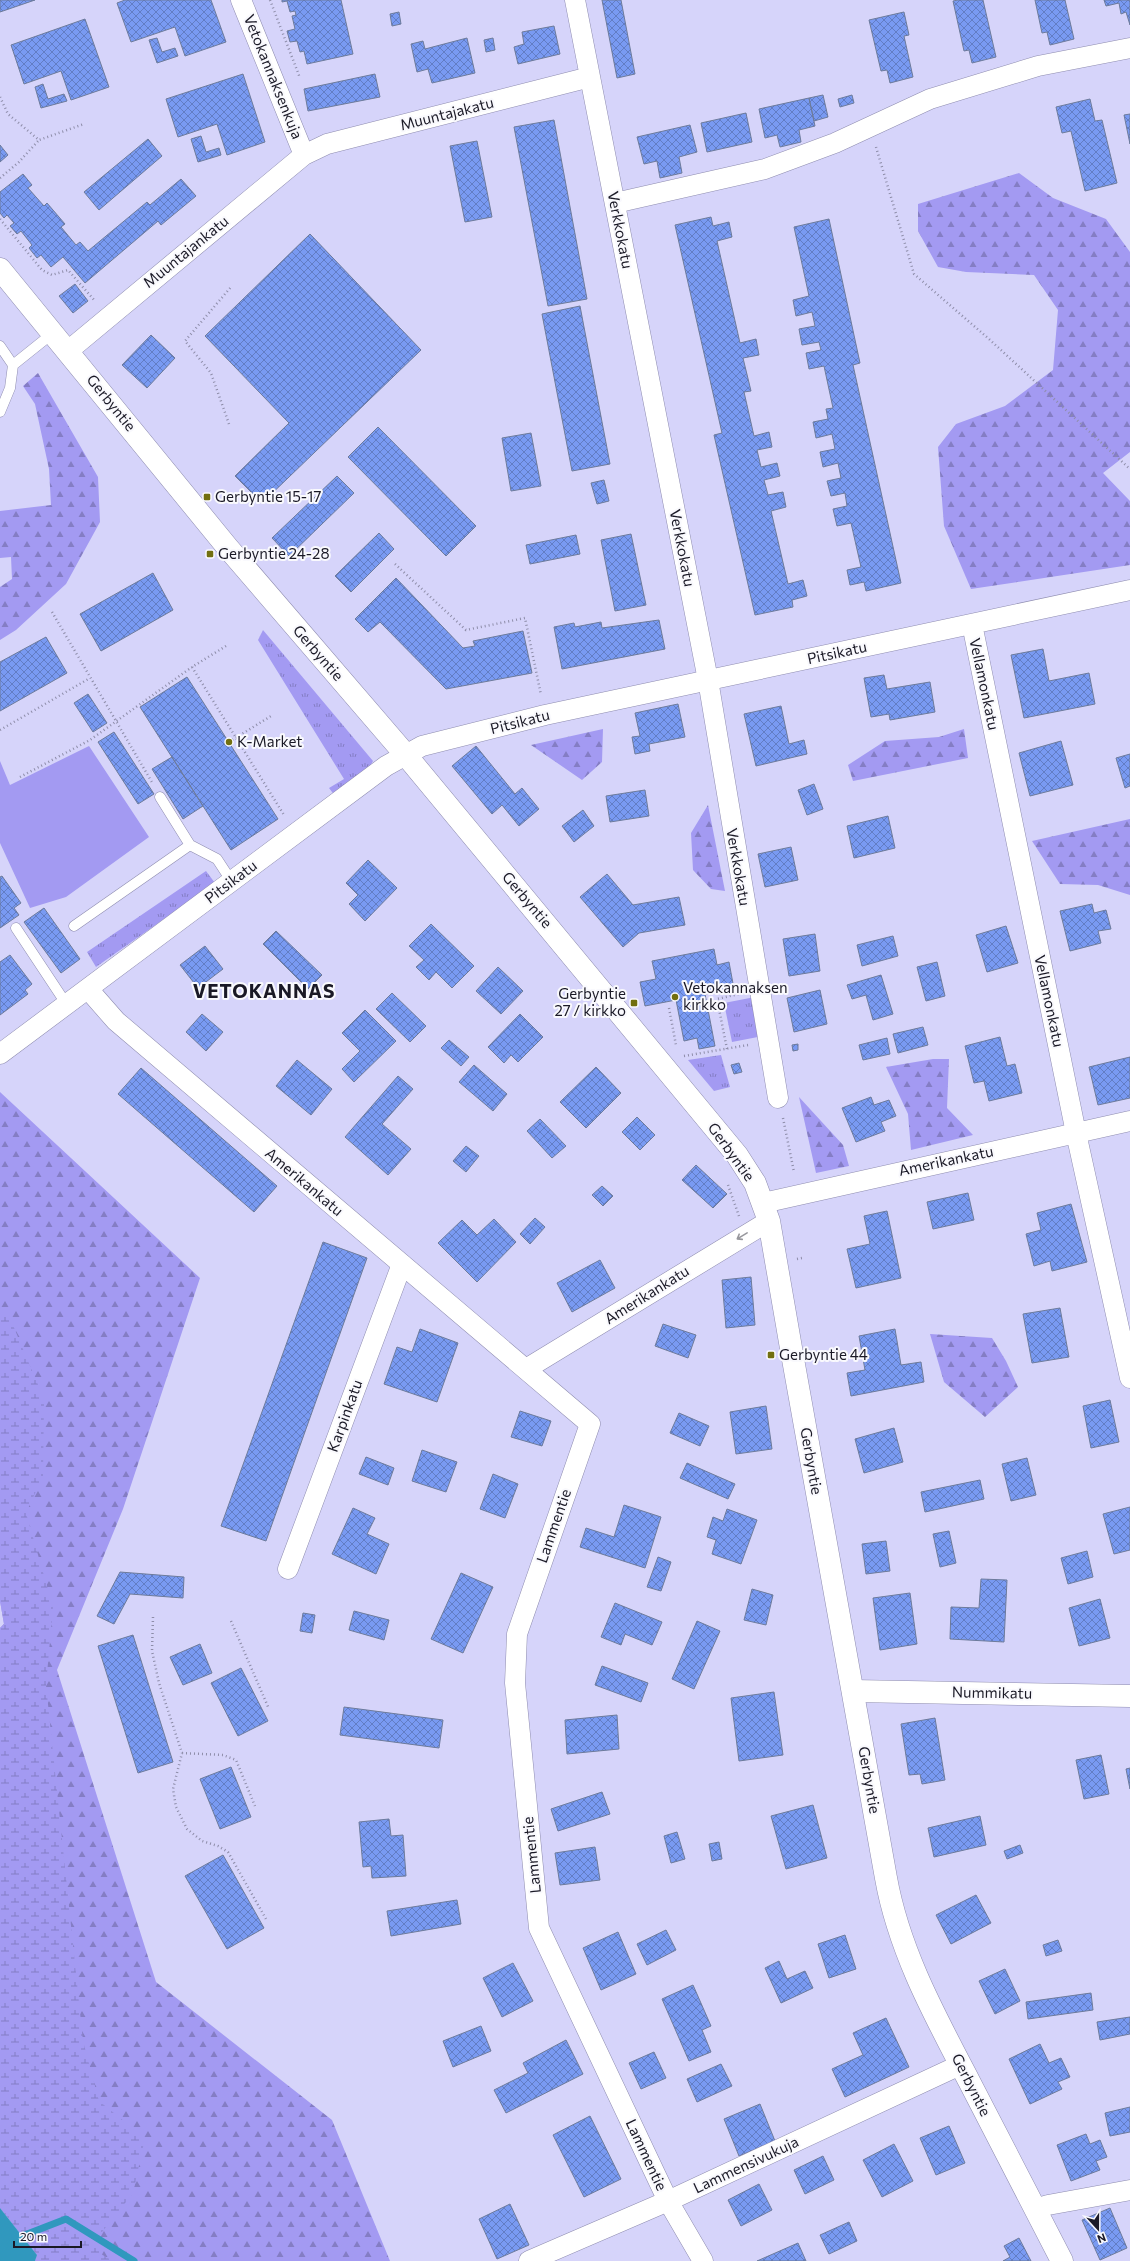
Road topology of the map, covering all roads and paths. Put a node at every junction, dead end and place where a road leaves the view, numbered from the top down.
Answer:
1 (241, 0) edge
2 (270, 0) edge
3 (575, 0) edge
4 (1130, 48) edge
5 (590, 77) junction
6 (300, 78) dead end
7 (0, 97) edge
8 (84, 124) dead end
9 (870, 127) junction
10 (39, 140) junction
11 (304, 155) junction
12 (0, 178) edge
13 (615, 203) junction
14 (0, 219) edge
15 (0, 269) edge
16 (232, 287) dead end
17 (108, 316) junction
18 (53, 332) junction
19 (0, 346) edge
20 (68, 351) junction
21 (14, 365) junction
22 (0, 412) edge
23 (229, 424) dead end
24 (1130, 469) edge
25 (395, 564) dead end
26 (1130, 590) edge
27 (52, 612) dead end
28 (972, 624) junction
29 (226, 646) dead end
30 (192, 667) junction
31 (90, 678) junction
32 (708, 680) junction
33 (546, 715) junction
34 (271, 716) dead end
35 (116, 722) junction
36 (0, 730) edge
37 (236, 739) junction
38 (229, 742) dead end
39 (406, 754) junction
40 (20, 776) dead end
41 (160, 797) joint
42 (296, 834) junction
43 (190, 845) junction
44 (232, 882) junction
45 (74, 926) dead end
46 (16, 928) dead end
47 (88, 989) junction
48 (759, 989) junction
49 (67, 1005) junction
50 (669, 1008) dead end
51 (768, 1041) junction
52 (726, 1048) junction
53 (677, 1050) dead end
54 (0, 1054) edge
55 (678, 1057) dead end
56 (778, 1098) joint
57 (1130, 1121) edge
58 (1076, 1133) junction
59 (794, 1172) dead end
60 (726, 1179) dead end
61 (766, 1212) junction
62 (745, 1235) junction
63 (402, 1264) junction
64 (526, 1369) junction
65 (1130, 1378) edge
66 (590, 1424) joint
67 (288, 1569) dead end
68 (153, 1617) dead end
69 (231, 1621) dead end
70 (853, 1691) junction
71 (1130, 1696) edge
72 (269, 1709) dead end
73 (182, 1754) junction
74 (255, 1806) dead end
75 (266, 1919) dead end
76 (960, 2065) junction
77 (1130, 2190) edge
78 (668, 2202) junction
79 (1035, 2210) junction
80 (529, 2261) edge
81 (703, 2261) edge
82 (1062, 2261) edge

1 - 11 street, Vetokannaksenkuja
2 - 6 path
3 - 5 street, Verkkokatu
4 - 9 street
5 - 11 street, Muuntajakatu
5 - 13 street, Verkkokatu
7 - 10 path
8 - 10 path
9 - 13 street
9 - 24 path
10 - 12 path
11 - 17 street, Muuntajankatu
13 - 32 street, Verkkokatu
14 - 17 path
15 - 18 main road, Gerbyntie
16 - 23 path
17 - 20 street, Muuntajankatu
18 - 20 main road, Gerbyntie
18 - 21 lane
19 - 21 lane
20 - 39 main road, Gerbyntie
21 - 22 lane
25 - 33 path
26 - 28 street, Pitsikatu
27 - 31 path
28 - 32 street, Pitsikatu
28 - 58 street, Vellamonkatu
29 - 30 path
30 - 35 path
30 - 37 path
31 - 35 path
31 - 36 path
32 - 33 street, Pitsikatu
32 - 48 street, Verkkokatu
33 - 39 street, Pitsikatu
34 - 37 path
35 - 40 path
35 - 41 path
37 - 38 path
37 - 42 path
39 - 42 street, Pitsikatu
39 - 61 main road, Gerbyntie
41 - 43 lane
42 - 44 street, Pitsikatu
43 - 44 lane
43 - 45 lane
44 - 47 street, Pitsikatu
46 - 49 lane
47 - 49 street, Pitsikatu
47 - 63 street, Amerikankatu
48 - 51 street, Verkkokatu
48 - 52 path
49 - 54 street, Pitsikatu
50 - 53 path
51 - 52 path
51 - 56 street, Verkkokatu
52 - 55 path
56 - 59 path
57 - 58 street, Amerikankatu
58 - 61 street, Amerikankatu
58 - 65 street, Vellamonkatu
60 - 62 path
61 - 62 street, Amerikankatu
61 - 70 main road, Gerbyntie
62 -> 64 street, Amerikankatu
63 - 64 street, Amerikankatu
63 - 67 street, Karpinkatu
64 - 66 street, Amerikankatu
66 - 78 street, Lammentie
68 - 73 path
69 - 72 path
70 - 71 main road, Nummikatu
70 - 76 main road, Gerbyntie
73 - 74 path
73 - 75 path
76 - 78 street, Lammensivukuja
76 - 79 main road, Gerbyntie
77 - 79 street
78 - 80 street, Lammensivukuja
78 - 81 street, Lammentie
79 - 82 main road, Gerbyntie

